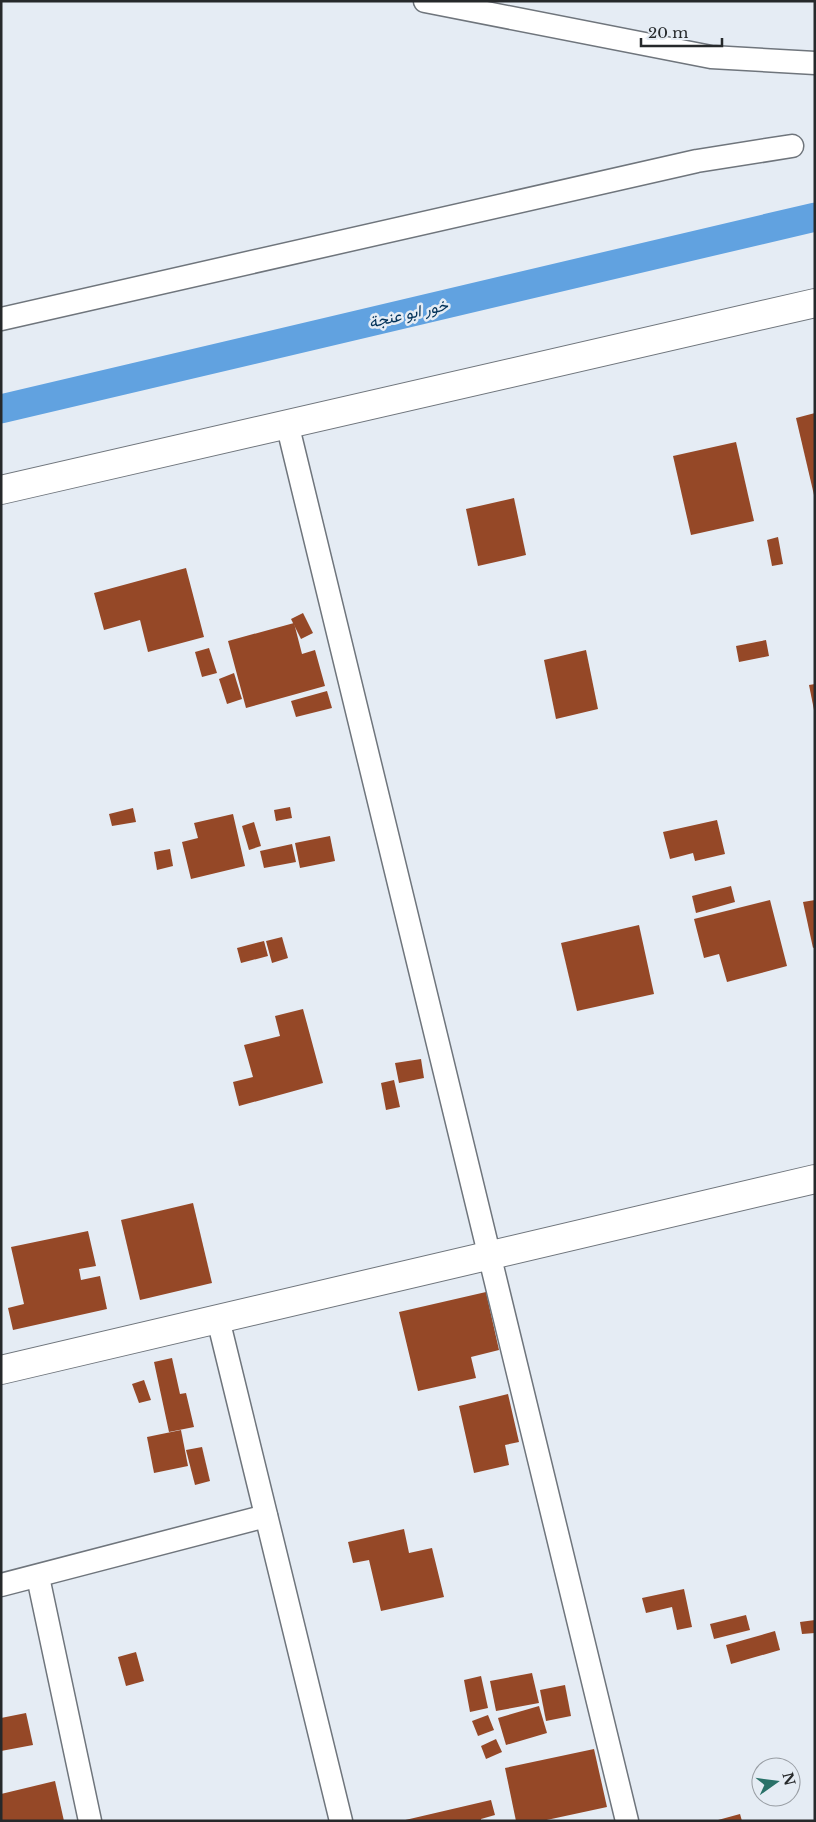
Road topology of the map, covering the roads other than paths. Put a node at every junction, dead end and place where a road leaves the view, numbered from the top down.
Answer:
1 (425, 1) edge
2 (815, 63) edge
3 (792, 146) dead end
4 (815, 302) edge
5 (1, 319) edge
6 (287, 423) junction
7 (1, 490) edge
8 (815, 1179) edge
9 (490, 1255) junction
10 (218, 1319) junction
11 (1, 1370) edge
12 (266, 1516) junction
13 (38, 1577) junction
14 (1, 1586) edge
15 (90, 1821) edge
16 (341, 1821) edge
17 (627, 1821) edge

1 - 2 street
3 - 5 street
4 - 6 street
6 - 7 street
6 - 9 street
8 - 9 street
9 - 10 street
9 - 17 street
10 - 11 street
10 - 12 street
12 - 13 street
12 - 16 street
13 - 14 street
13 - 15 street

